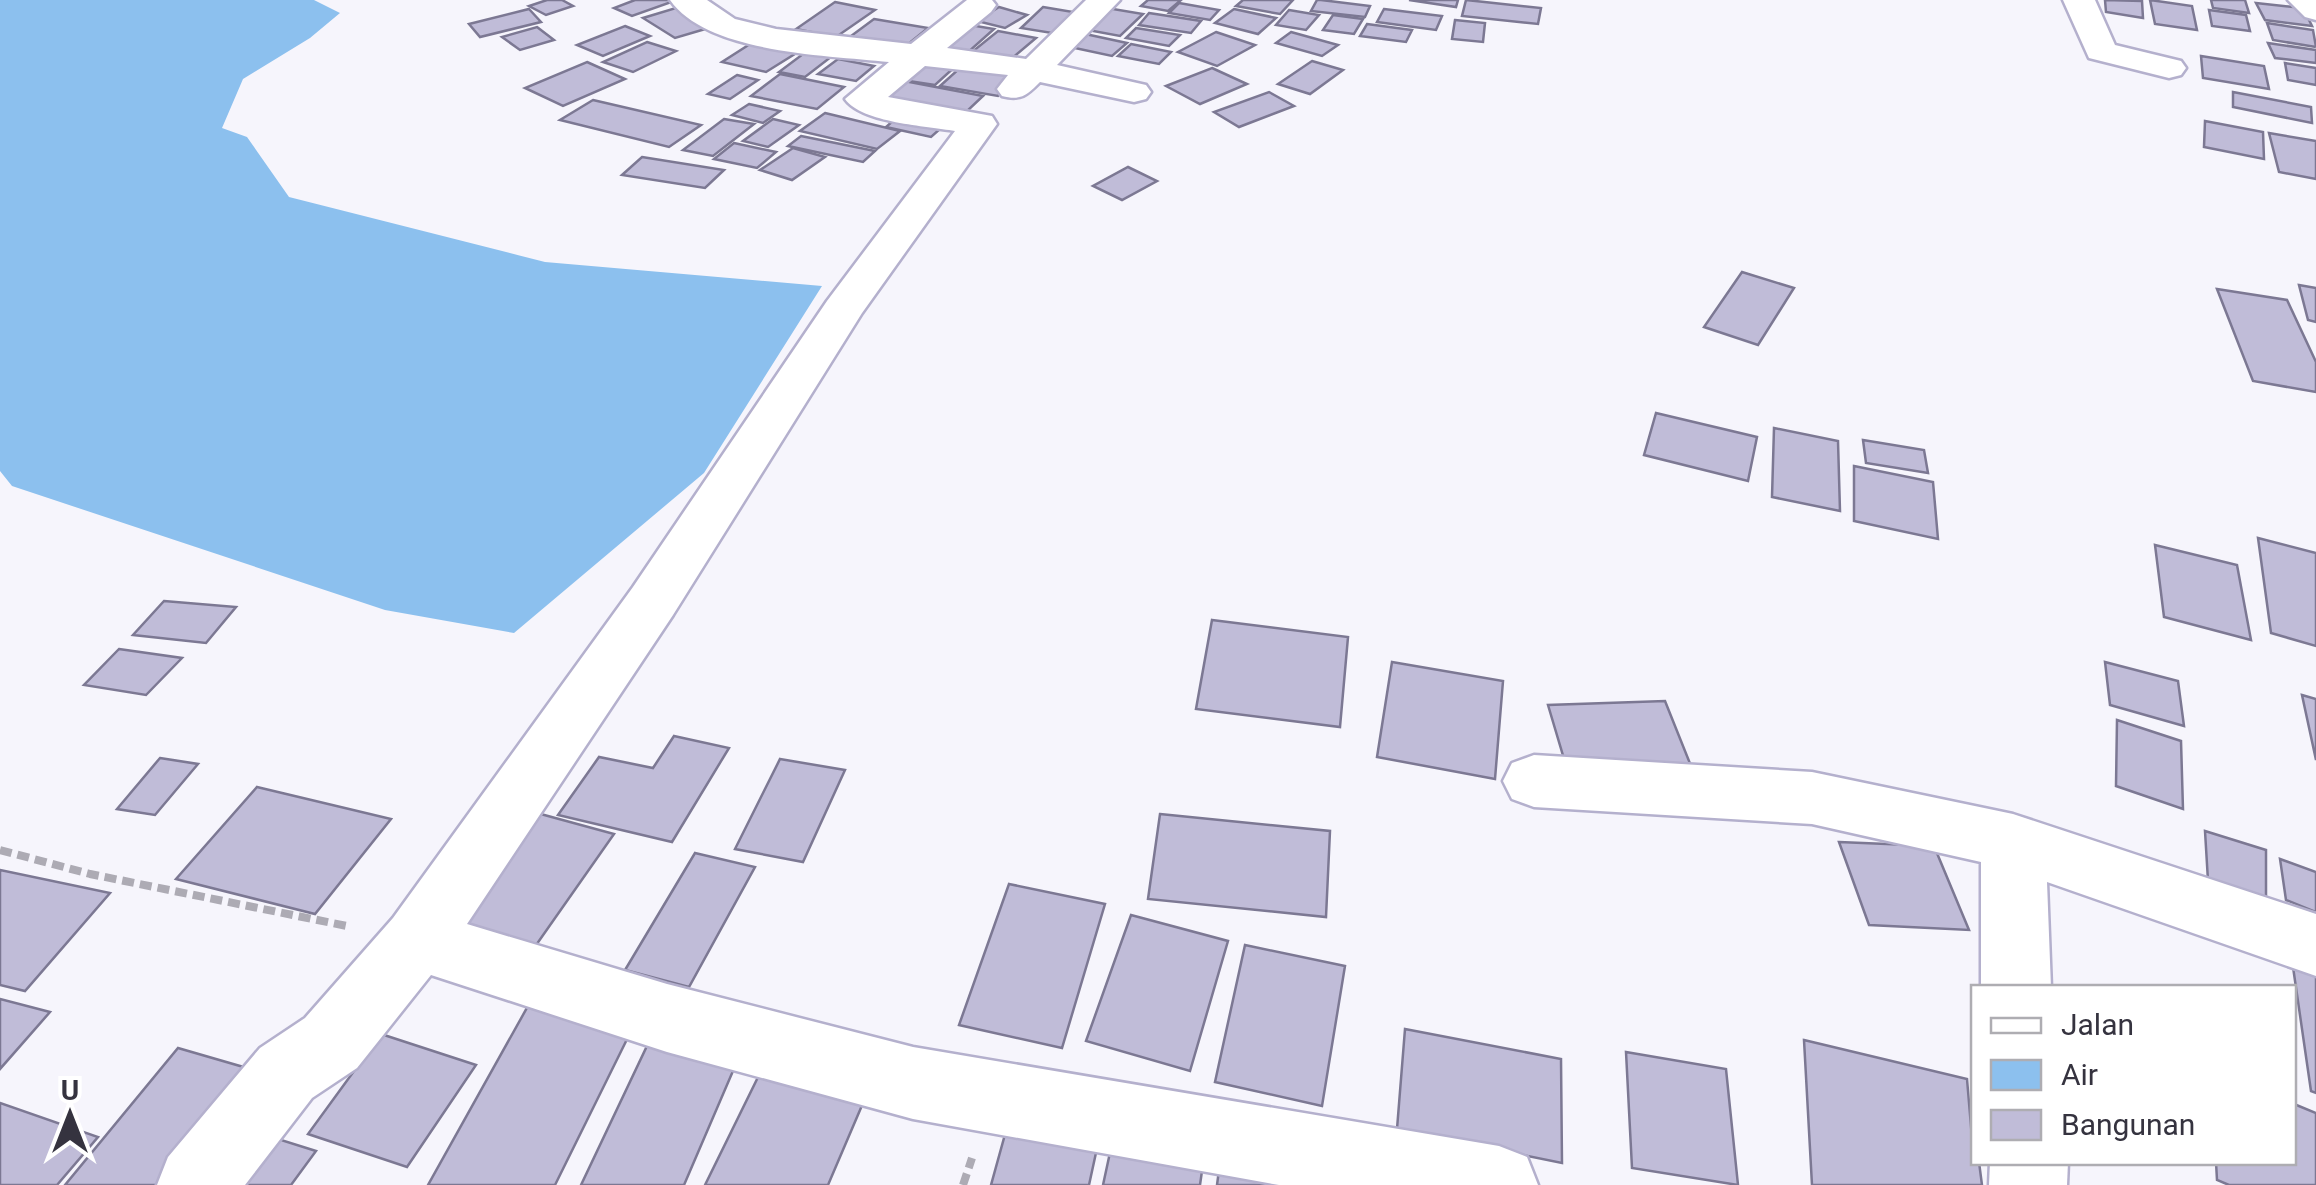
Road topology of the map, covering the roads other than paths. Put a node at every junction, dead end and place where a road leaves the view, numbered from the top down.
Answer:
1 (686, 0) edge
2 (1104, 0) edge
3 (2079, 0) edge
4 (2304, 0) edge
5 (980, 5) dead end
6 (2316, 10) edge
7 (918, 54) junction
8 (2169, 68) dead end
9 (1034, 70) junction
10 (1134, 92) dead end
11 (979, 124) junction
12 (1534, 781) dead end
13 (2013, 842) junction
14 (417, 940) junction
15 (2316, 945) edge
16 (2016, 985) edge
17 (196, 1185) edge
18 (1499, 1185) edge

1 - 7 street
2 - 9 street
3 - 8 street
4 - 6 street
5 - 7 street
7 - 9 street
7 - 11 street
9 - 10 street
9 - 11 street
11 - 14 street
12 - 13 street
13 - 15 street
13 - 16 street
14 - 17 street
14 - 18 street

